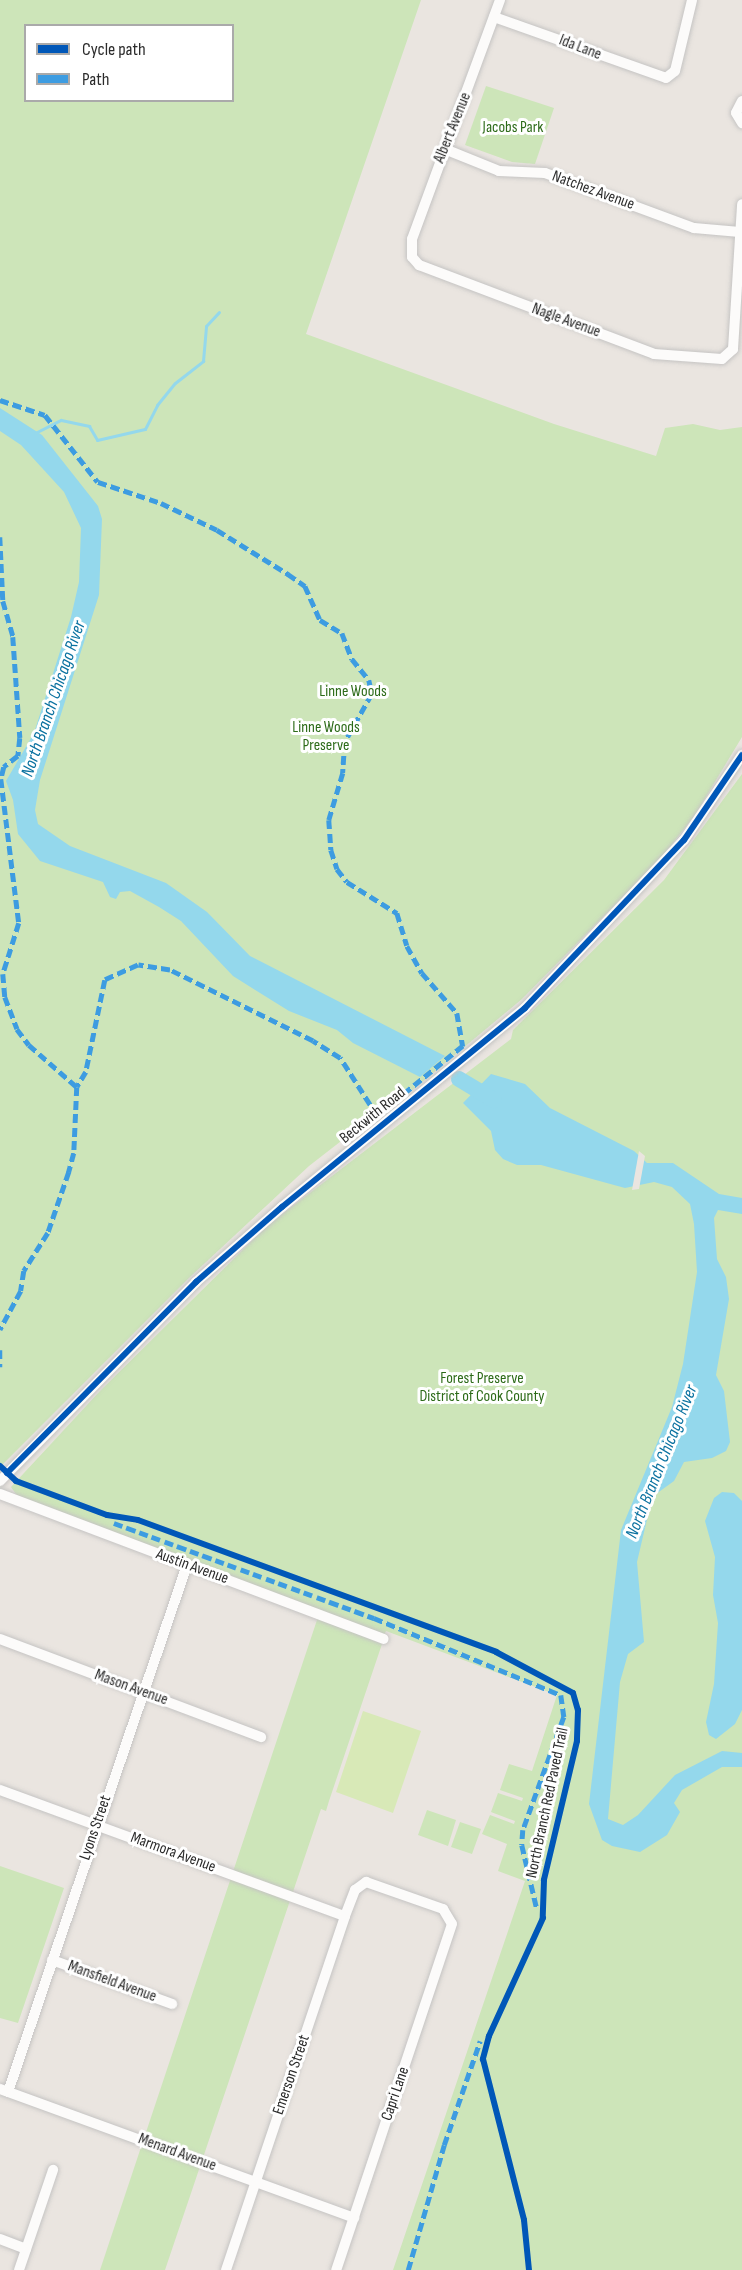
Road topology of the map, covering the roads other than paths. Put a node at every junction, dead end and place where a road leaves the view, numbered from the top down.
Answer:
1 (500, 0) edge
2 (692, 0) edge
3 (494, 16) junction
4 (742, 101) edge
5 (742, 123) edge
6 (447, 150) junction
7 (742, 204) edge
8 (740, 232) junction
9 (412, 257) joint
10 (740, 280) edge
11 (739, 297) edge
12 (742, 755) edge
13 (0, 1480) edge
14 (0, 1494) edge
15 (187, 1565) junction
16 (0, 1639) edge
17 (383, 1639) dead end
18 (143, 1692) junction
19 (261, 1737) dead end
20 (0, 1790) edge
21 (97, 1826) junction
22 (345, 1916) junction
23 (451, 1918) joint
24 (51, 1960) junction
25 (172, 2004) dead end
26 (4, 2090) edge
27 (53, 2170) dead end
28 (256, 2182) junction
29 (354, 2218) junction
30 (0, 2239) edge
31 (26, 2249) junction
32 (19, 2270) edge
33 (226, 2270) edge
34 (336, 2270) edge

1 - 3 street, Albert Avenue
2 - 3 street, Ida Lane
3 - 6 street, Albert Avenue
4 - 5 street
6 - 8 street, Natchez Avenue
6 - 9 street, Albert Avenue
7 - 8 street
8 - 10 street
9 - 11 street, Nagle Avenue
10 - 11 street
12 - 13 street, Beckwith Road
14 - 15 street, Austin Avenue
15 - 17 street, Austin Avenue
15 - 18 street, Lyons Street
16 - 18 street, Mason Avenue
18 - 19 street, Mason Avenue
18 - 21 street, Lyons Street
20 - 21 street, Marmora Avenue
21 - 22 street, Marmora Avenue
21 - 24 street, Lyons Street
22 - 23 street, Emerson Street
22 - 28 street, Emerson Street
23 - 29 street, Capri Lane
24 - 25 street, Mansfield Avenue
24 - 26 street, Lyons Street
26 - 28 street, Menard Avenue
27 - 31 street
28 - 29 street, Menard Avenue
28 - 33 street, Emerson Street
29 - 34 street, Capri Lane
30 - 31 street
31 - 32 street

